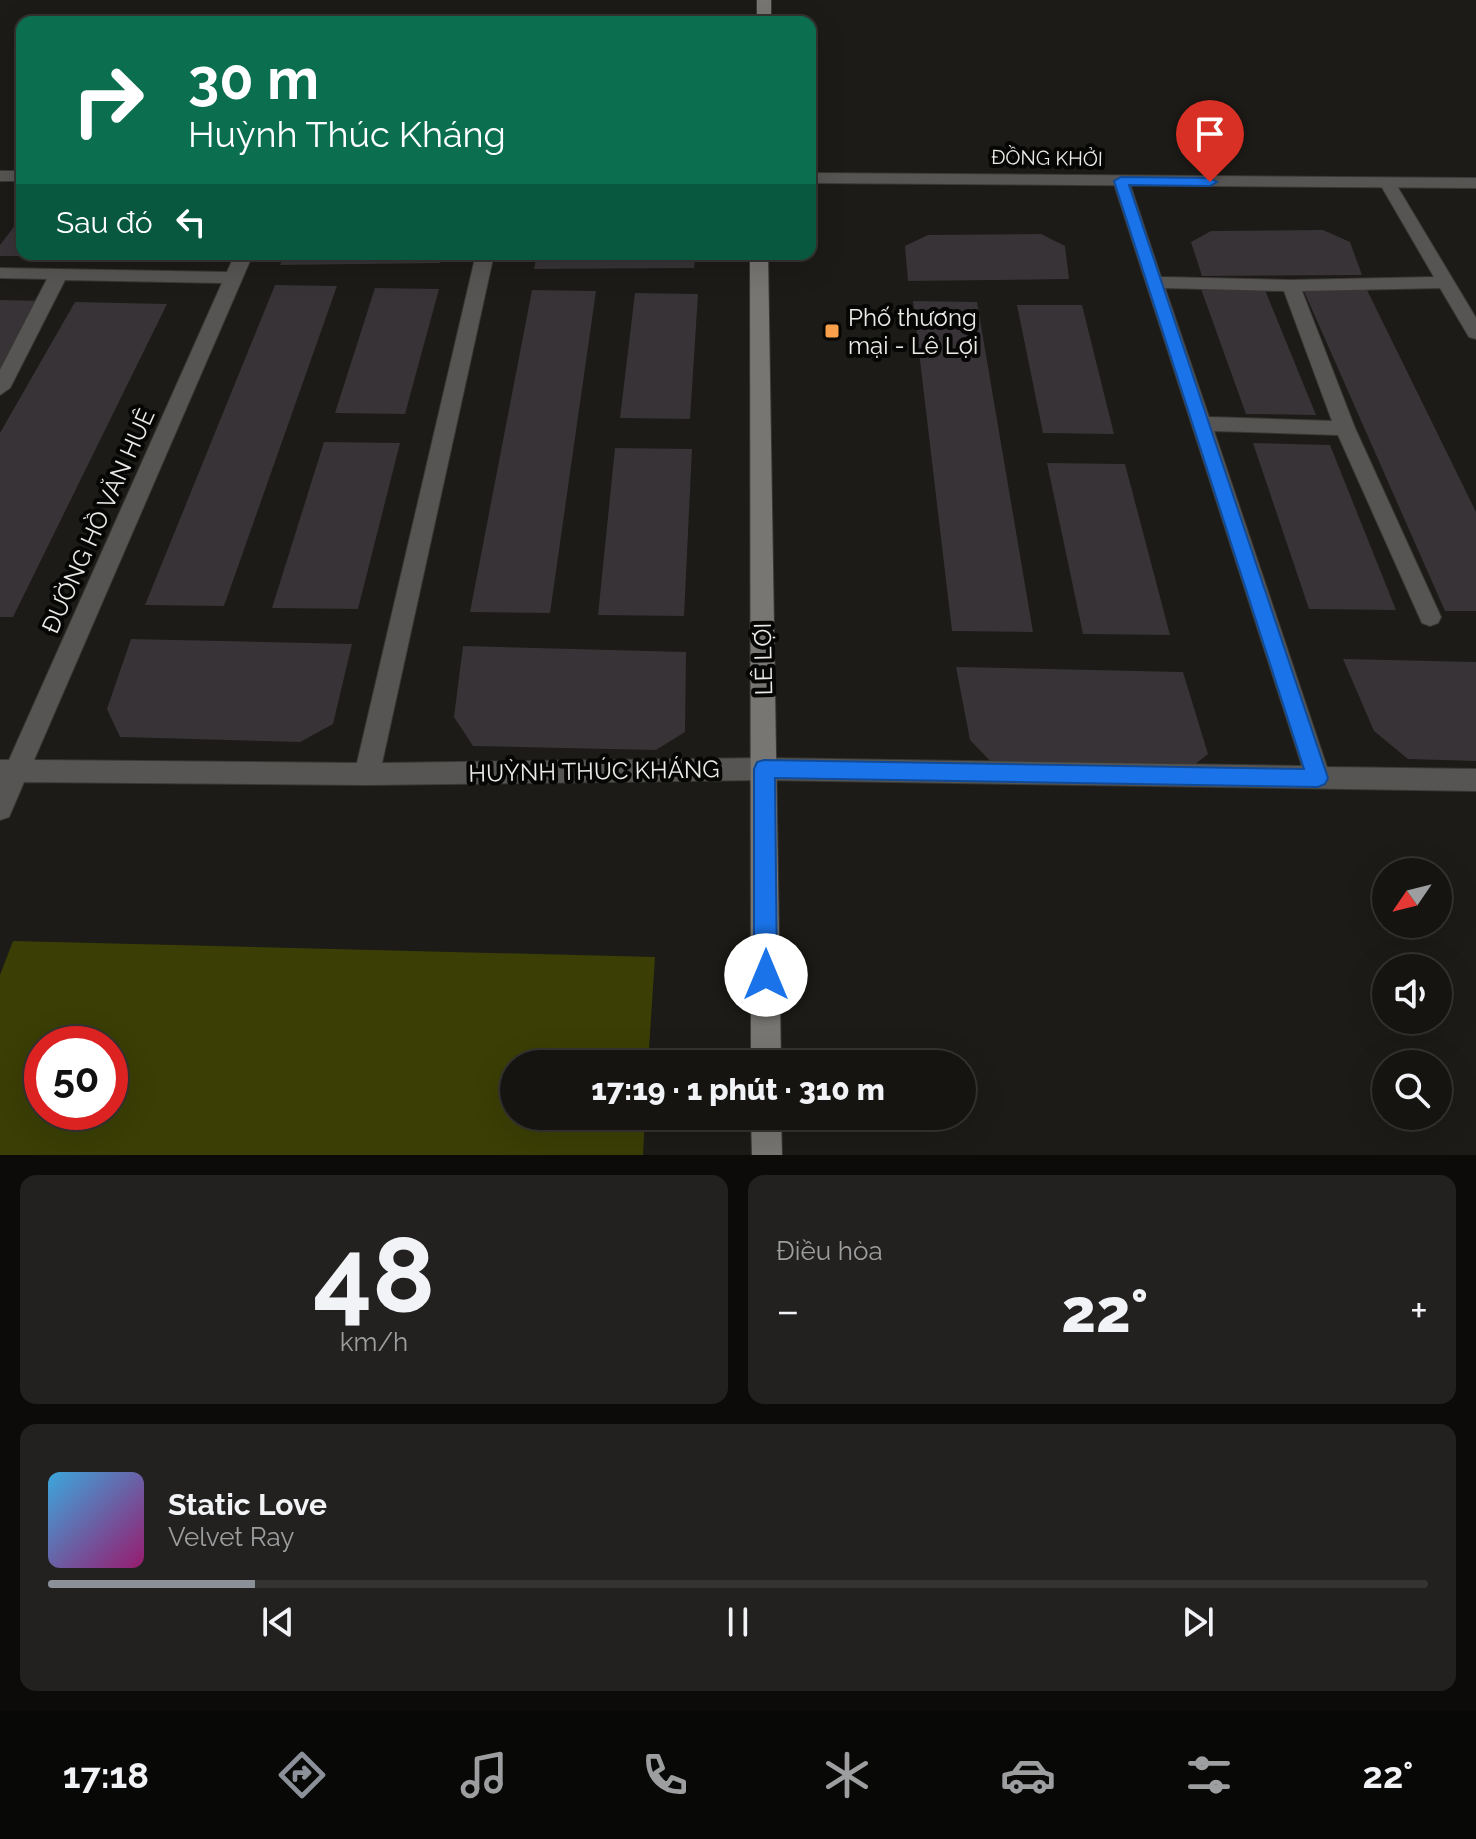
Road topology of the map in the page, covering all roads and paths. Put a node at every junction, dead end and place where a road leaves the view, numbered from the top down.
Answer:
1 (816, 178) edge
2 (1121, 181) junction
3 (1476, 183) edge
4 (1388, 184) junction
5 (241, 260) edge
6 (484, 260) edge
7 (759, 260) edge
8 (0, 273) edge
9 (59, 274) junction
10 (233, 278) junction
11 (1155, 282) junction
12 (1446, 282) junction
13 (1291, 286) junction
14 (1476, 333) edge
15 (0, 388) edge
16 (1201, 424) junction
17 (1345, 428) junction
18 (1430, 617) dead end
19 (764, 769) junction
20 (8, 771) edge
21 (367, 774) junction
22 (1318, 778) junction
23 (1476, 780) edge
24 (0, 809) edge
25 (766, 1050) edge
26 (766, 1130) edge
27 (767, 1155) edge

1 - 2 street, ĐỒNG KHỞI
2 - 4 street, ĐỒNG KHỞI
2 - 11 street
3 - 4 street, ĐỒNG KHỞI
4 - 12 street
5 - 10 street, ĐƯỜNG HỒ VĂN HUÊ
6 - 21 street
7 - 19 main road, LÊ LỢI
8 - 9 street
9 - 10 street
9 - 15 street
10 - 20 street, ĐƯỜNG HỒ VĂN HUÊ
11 - 13 street
11 - 16 street
12 - 13 street
12 - 14 street
13 - 17 street
16 - 17 street
16 - 22 street
17 - 18 street
19 - 21 street, HUỲNH THÚC KHÁNG
19 - 22 street, HUỲNH THÚC KHÁNG
19 - 25 main road, LÊ LỢI
20 - 21 street, HUỲNH THÚC KHÁNG
20 - 24 street, ĐƯỜNG HỒ VĂN HUÊ
22 - 23 street, HUỲNH THÚC KHÁNG
26 - 27 main road

